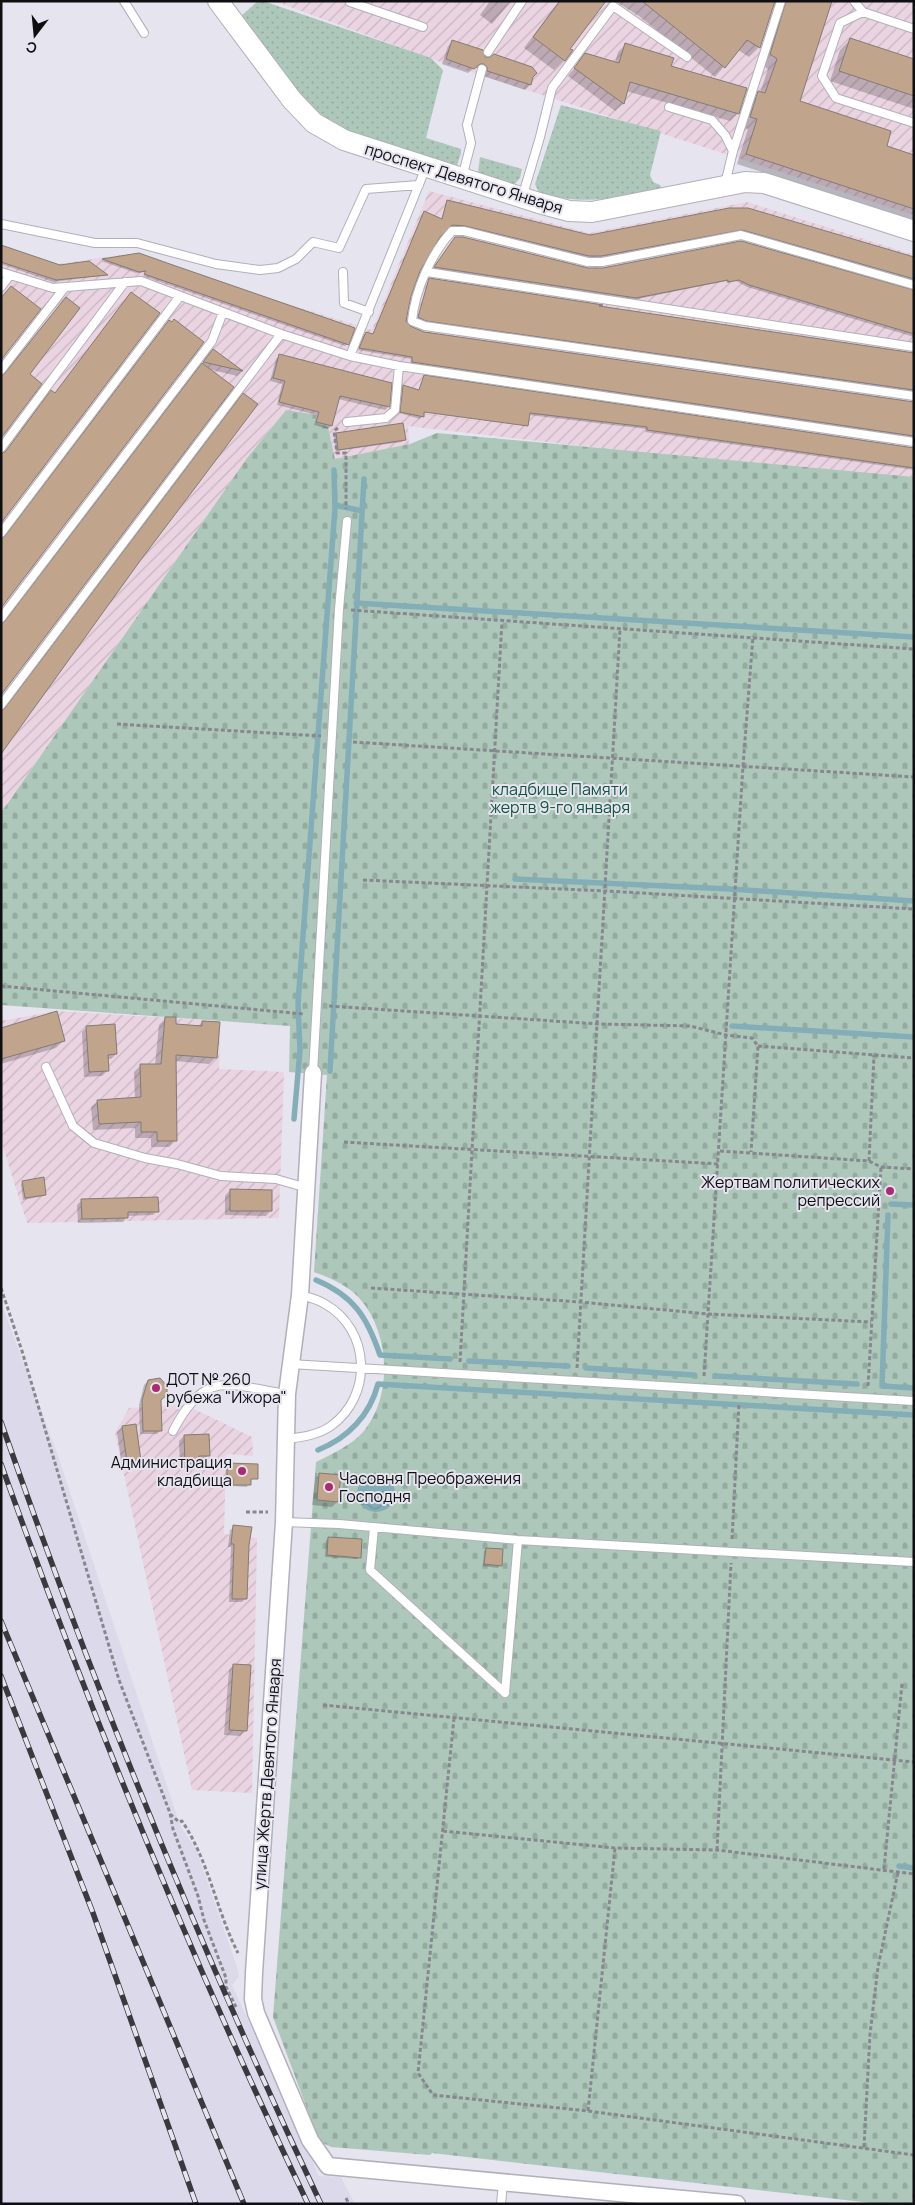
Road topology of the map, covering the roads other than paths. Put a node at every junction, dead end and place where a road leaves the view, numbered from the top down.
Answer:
1 (124, 1) edge
2 (218, 1) edge
3 (522, 1) edge
4 (781, 1) edge
5 (854, 1) edge
6 (350, 2) edge
7 (863, 12) junction
8 (422, 27) dead end
9 (914, 29) edge
10 (144, 32) dead end
11 (488, 52) dead end
12 (687, 57) dead end
13 (482, 69) dead end
14 (669, 107) dead end
15 (914, 123) edge
16 (733, 151) junction
17 (422, 176) junction
18 (462, 178) junction
19 (724, 186) junction
20 (522, 198) junction
21 (1, 224) edge
22 (914, 231) edge
23 (1, 272) edge
24 (342, 272) dead end
25 (427, 272) junction
26 (10, 275) junction
27 (125, 282) junction
28 (914, 286) edge
29 (1, 287) edge
30 (65, 287) junction
31 (180, 296) junction
32 (223, 312) junction
33 (369, 312) junction
34 (281, 334) junction
35 (914, 347) edge
36 (350, 356) junction
37 (399, 366) junction
38 (1, 370) edge
39 (914, 396) edge
40 (347, 422) road end
41 (914, 442) edge
42 (1, 448) edge
43 (347, 521) dead end
44 (1, 533) edge
45 (1, 618) edge
46 (1, 705) edge
47 (46, 1067) dead end
48 (313, 1073) joint
49 (307, 1188) junction
50 (300, 1295) junction
51 (290, 1364) junction
52 (362, 1369) junction
53 (287, 1394) junction
54 (914, 1401) edge
55 (173, 1431) dead end
56 (287, 1439) junction
57 (284, 1522) junction
58 (374, 1528) junction
59 (518, 1540) junction
60 (914, 1562) edge
61 (503, 2183) junction
62 (608, 2192) junction
63 (680, 2201) edge
64 (501, 2204) edge
65 (626, 2204) edge
66 (737, 2204) edge

1 - 10 lane
2 - 17 street, проспект Девятого Января
3 - 11 lane
4 - 16 lane
5 - 7 lane
6 - 8 lane
7 - 9 lane
7 - 15 lane
12 - 20 lane
13 - 18 lane
14 - 16 lane
16 - 19 lane
17 - 18 street, проспект Девятого Января
17 - 21 lane
17 - 33 lane
18 - 20 street, проспект Девятого Января
19 - 20 street, проспект Девятого Января
19 - 22 street, проспект Девятого Января
23 - 26 lane
24 - 33 lane
25 - 28 lane
25 - 35 lane
25 - 39 lane
26 - 29 lane
26 - 30 lane
27 - 30 lane
27 - 31 lane
27 - 42 lane
30 - 38 lane
31 - 32 lane
31 - 44 lane
32 - 34 lane
32 - 45 lane
33 - 36 lane
34 - 36 lane
34 - 46 lane
36 - 37 lane
37 - 40 lane
37 - 41 lane
43 - 48 lane
47 - 49 lane
48 - 49 street, улица Жертв Девятого Января
49 - 50 street, улица Жертв Девятого Января
50 - 51 street, улица Жертв Девятого Января
50 - 52 lane
51 - 52 lane
51 - 53 street, улица Жертв Девятого Января
52 - 54 lane
52 - 56 lane
53 - 55 lane
53 - 56 street, улица Жертв Девятого Января
56 - 57 street, улица Жертв Девятого Января
57 - 58 lane
57 - 61 street, улица Жертв Девятого Января
58 - 59 lane
58 - 59 lane
59 - 60 lane
61 - 62 street
61 - 64 lane
62 - 63 street
62 - 65 street
63 - 66 street

